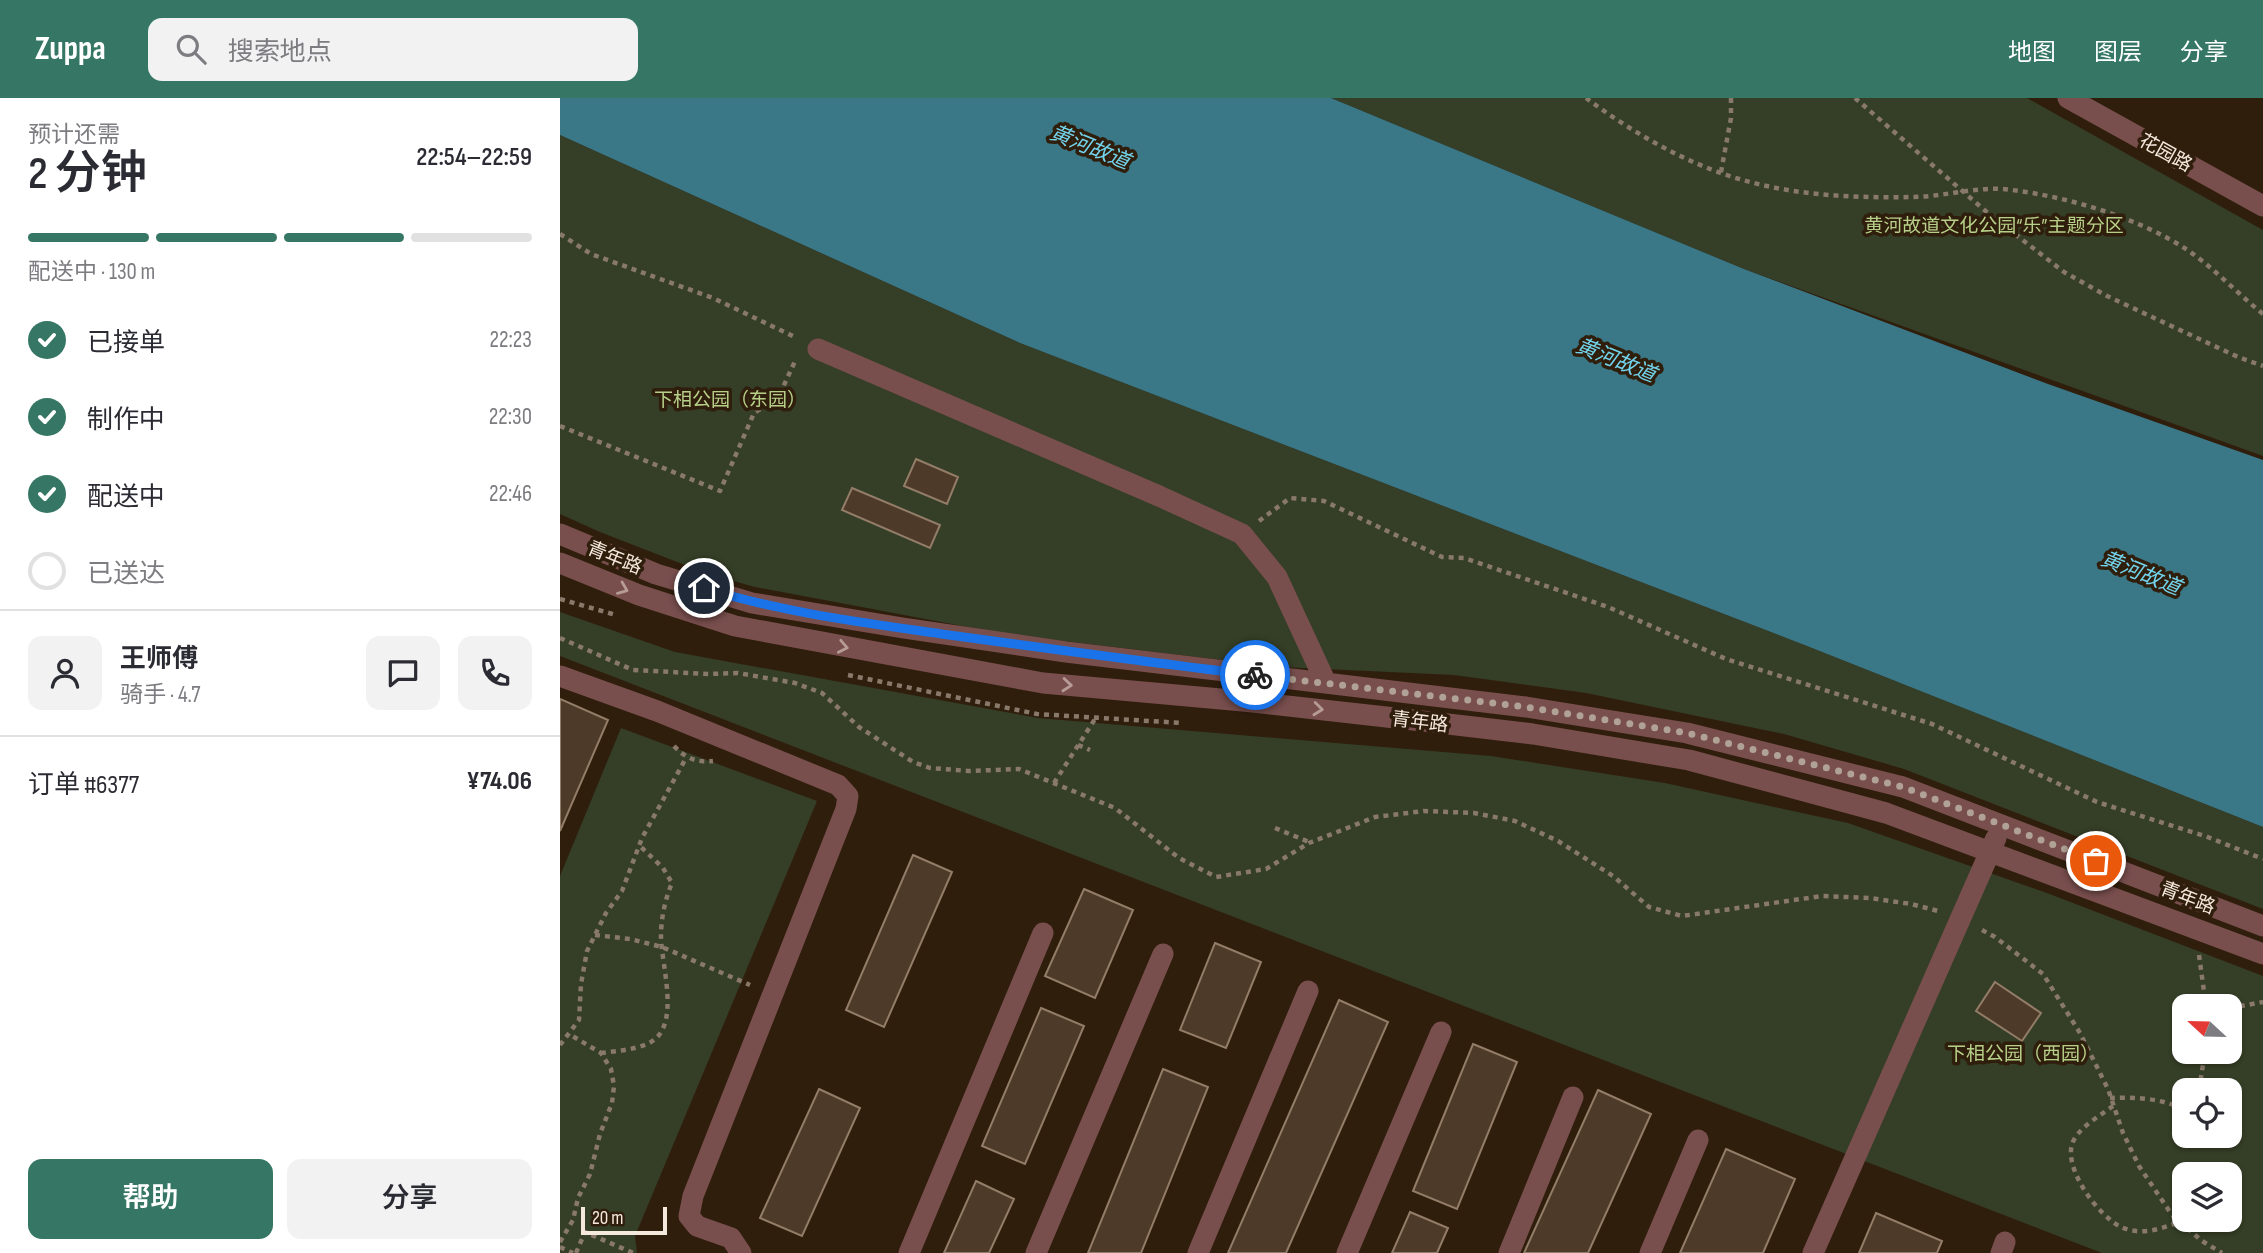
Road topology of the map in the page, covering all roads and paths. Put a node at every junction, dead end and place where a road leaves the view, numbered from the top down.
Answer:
1 (1586, 98) edge
2 (1731, 98) edge
3 (1855, 98) edge
4 (2068, 98) edge
5 (1721, 172) junction
6 (1964, 192) junction
7 (2263, 206) edge
8 (560, 234) edge
9 (2263, 314) edge
10 (811, 345) junction
11 (2263, 366) edge
12 (560, 426) edge
13 (560, 534) edge
14 (1242, 534) junction
15 (560, 563) edge
16 (560, 599) edge
17 (624, 617) dead end
18 (560, 638) edge
19 (846, 674) dead end
20 (560, 676) edge
21 (1326, 683) junction
22 (1100, 688) junction
23 (1096, 718) junction
24 (1189, 723) dead end
25 (1078, 745) junction
26 (1090, 750) dead end
27 (686, 758) dead end
28 (1054, 783) junction
29 (2001, 823) junction
30 (1275, 828) dead end
31 (1309, 843) junction
32 (639, 845) junction
33 (1991, 850) junction
34 (2263, 859) edge
35 (1961, 919) junction
36 (2263, 926) edge
37 (1043, 933) dead end
38 (595, 935) junction
39 (2198, 944) dead end
40 (662, 947) junction
41 (1163, 954) dead end
42 (2263, 954) edge
43 (1308, 991) dead end
44 (2204, 994) edge
45 (773, 995) junction
46 (2263, 1002) edge
47 (2242, 1006) edge
48 (1441, 1032) dead end
49 (569, 1034) junction
50 (560, 1045) edge
51 (601, 1054) junction
52 (1573, 1097) dead end
53 (2110, 1098) junction
54 (2172, 1104) edge
55 (2113, 1106) junction
56 (1698, 1140) dead end
57 (2172, 1215) edge
58 (2172, 1225) edge
59 (2192, 1232) edge
60 (560, 1245) edge
61 (575, 1253) edge
62 (633, 1253) edge
63 (741, 1253) edge
64 (909, 1253) edge
65 (1036, 1253) edge
66 (1198, 1253) edge
67 (1347, 1253) edge
68 (1508, 1253) edge
69 (1650, 1253) edge
70 (1813, 1253) edge
71 (2222, 1253) edge

1 - 5 path
2 - 5 path
3 - 6 path
4 - 7 street, 花园路
5 - 6 path
6 - 9 path
6 - 11 path
8 - 10 path
10 - 12 path
10 - 14 street
13 - 21 street, 青年路
14 - 21 street
14 - 34 path
15 -> 22 street, 青年路
16 - 17 path
18 - 28 path
19 - 23 path
20 - 45 street
21 - 29 street, 青年路
22 - 23 path
22 -> 33 street, 青年路
23 - 24 path
23 - 25 path
25 - 26 path
25 - 28 path
27 - 32 path
28 - 31 path
29 - 33 street
29 - 36 street, 青年路
30 - 31 path
31 - 35 path
32 - 38 path
32 - 40 path
33 - 35 street
33 - 42 street, 青年路
35 - 53 path
35 - 70 street
37 - 64 street
38 - 40 path
38 - 49 path
39 - 44 path
40 - 45 path
40 - 51 path
41 - 65 street
43 - 66 street
45 - 63 street
46 - 47 path
48 - 67 street
49 - 50 path
49 - 51 path
51 - 60 path
52 - 68 street
53 - 54 path
53 - 55 path
55 - 57 path
55 - 58 path
56 - 69 street
59 - 71 path
60 - 61 path
61 - 62 path

